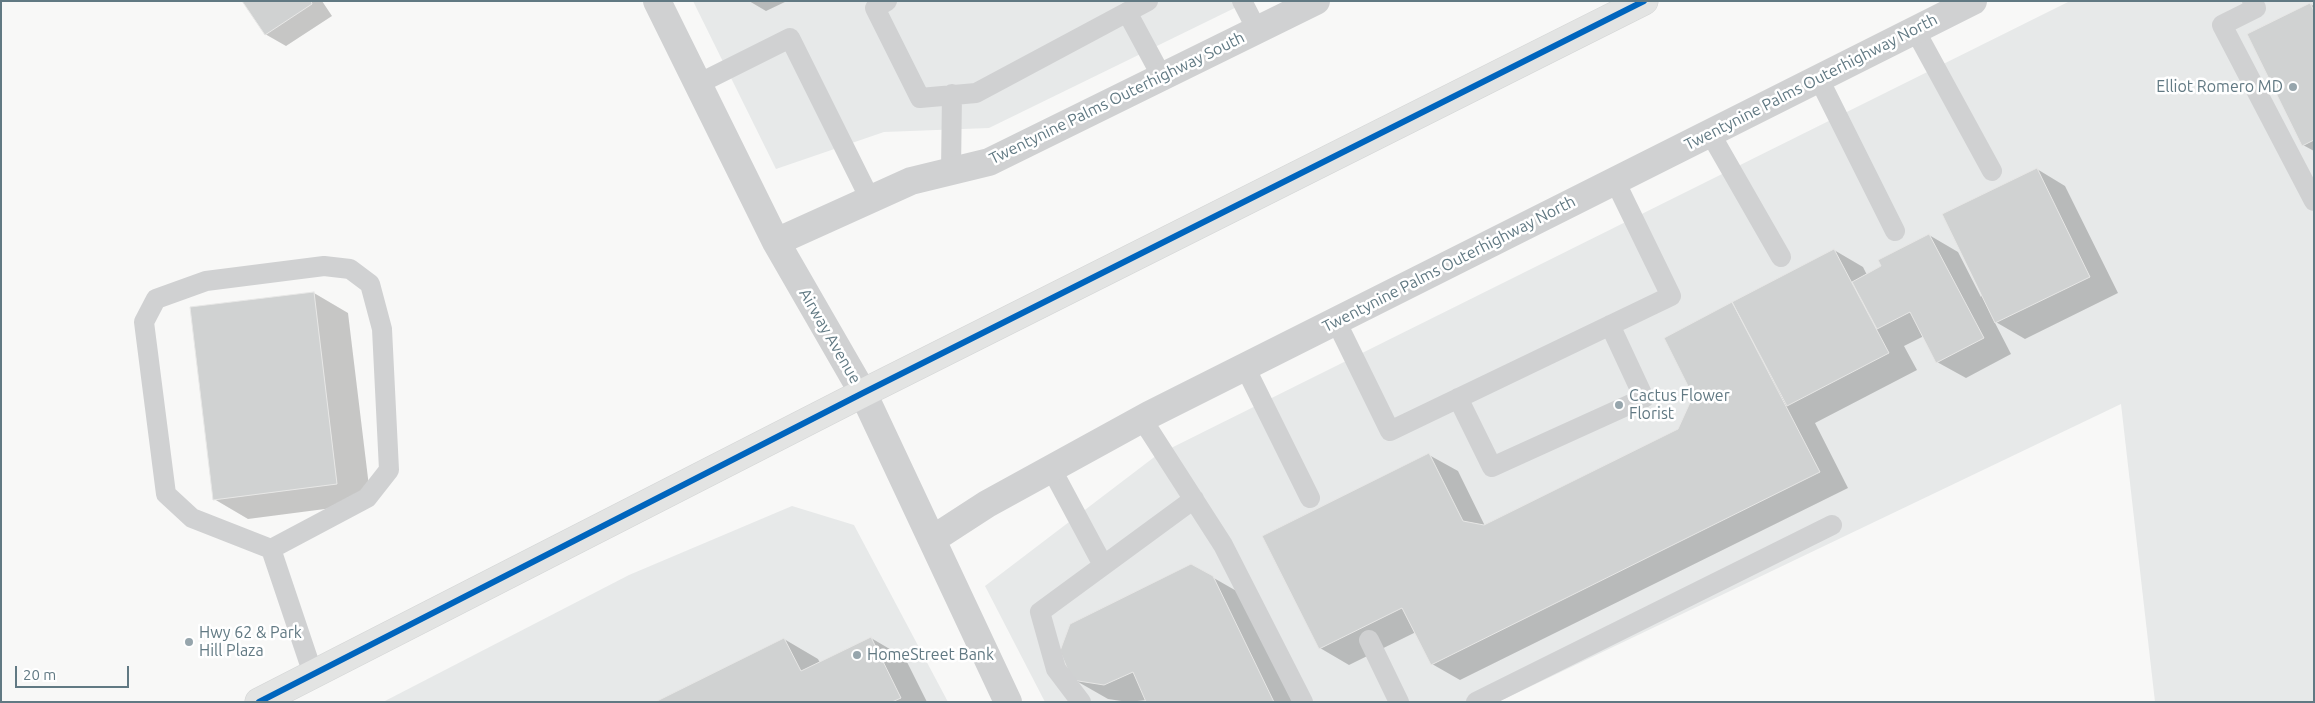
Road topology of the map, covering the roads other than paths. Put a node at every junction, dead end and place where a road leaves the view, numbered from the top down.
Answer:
1 (658, 1) edge
2 (887, 1) edge
3 (1148, 1) edge
4 (1242, 1) edge
5 (1316, 1) edge
6 (1644, 1) edge
7 (1973, 1) edge
8 (2252, 1) edge
9 (1127, 12) junction
10 (1257, 30) junction
11 (1915, 30) junction
12 (1162, 77) junction
13 (1818, 78) junction
14 (698, 84) junction
15 (952, 94) junction
16 (1710, 133) junction
17 (951, 171) junction
18 (1992, 171) dead end
19 (1615, 181) junction
20 (870, 199) junction
21 (2314, 201) edge
22 (1895, 230) dead end
23 (776, 242) junction
24 (1780, 256) dead end
25 (1336, 321) junction
26 (1610, 326) junction
27 (1245, 367) junction
28 (863, 393) junction
29 (1458, 398) junction
30 (1142, 419) junction
31 (1051, 468) junction
32 (1310, 498) dead end
33 (1194, 499) junction
34 (1832, 525) dead end
35 (933, 539) junction
36 (271, 549) junction
37 (1103, 566) junction
38 (1369, 640) dead end
39 (313, 674) junction
40 (259, 702) edge
41 (1008, 702) edge
42 (1082, 702) edge
43 (1303, 702) edge
44 (1399, 702) edge
45 (1476, 702) edge

1 - 14 street, Airway Avenue
2 - 15 lane
3 - 9 lane
4 - 10 lane
5 - 10 street, Twentynine Palms Outerhighway South
6 - 28 main road
7 - 11 street, Twentynine Palms Outerhighway North
8 - 21 lane
9 - 12 lane
9 - 15 lane
10 - 12 street, Twentynine Palms Outerhighway South
11 - 13 street, Twentynine Palms Outerhighway North
11 - 18 lane
12 - 17 street, Twentynine Palms Outerhighway South
13 - 16 street, Twentynine Palms Outerhighway North
13 - 22 lane
14 - 20 lane
14 - 23 street, Airway Avenue
15 - 17 lane
16 - 19 street, Twentynine Palms Outerhighway North
16 - 24 lane
17 - 20 street, Twentynine Palms Outerhighway South
19 - 25 street, Twentynine Palms Outerhighway North
19 - 26 lane
20 - 23 street, Twentynine Palms Outerhighway South
23 - 28 street, Airway Avenue
25 - 27 street, Twentynine Palms Outerhighway North
25 - 29 lane
26 - 29 lane
26 - 29 lane
27 - 30 street, Twentynine Palms Outerhighway North
27 - 32 lane
28 - 35 street, Airway Avenue
28 - 39 main road
30 - 31 street, Twentynine Palms Outerhighway North
30 - 33 lane
31 - 35 street, Twentynine Palms Outerhighway North
31 - 37 lane
33 - 37 lane
33 - 43 lane
34 - 45 lane
35 - 41 street, Airway Avenue
36 - 36 lane
36 - 39 lane
37 - 42 lane
38 - 44 lane
39 - 40 main road

